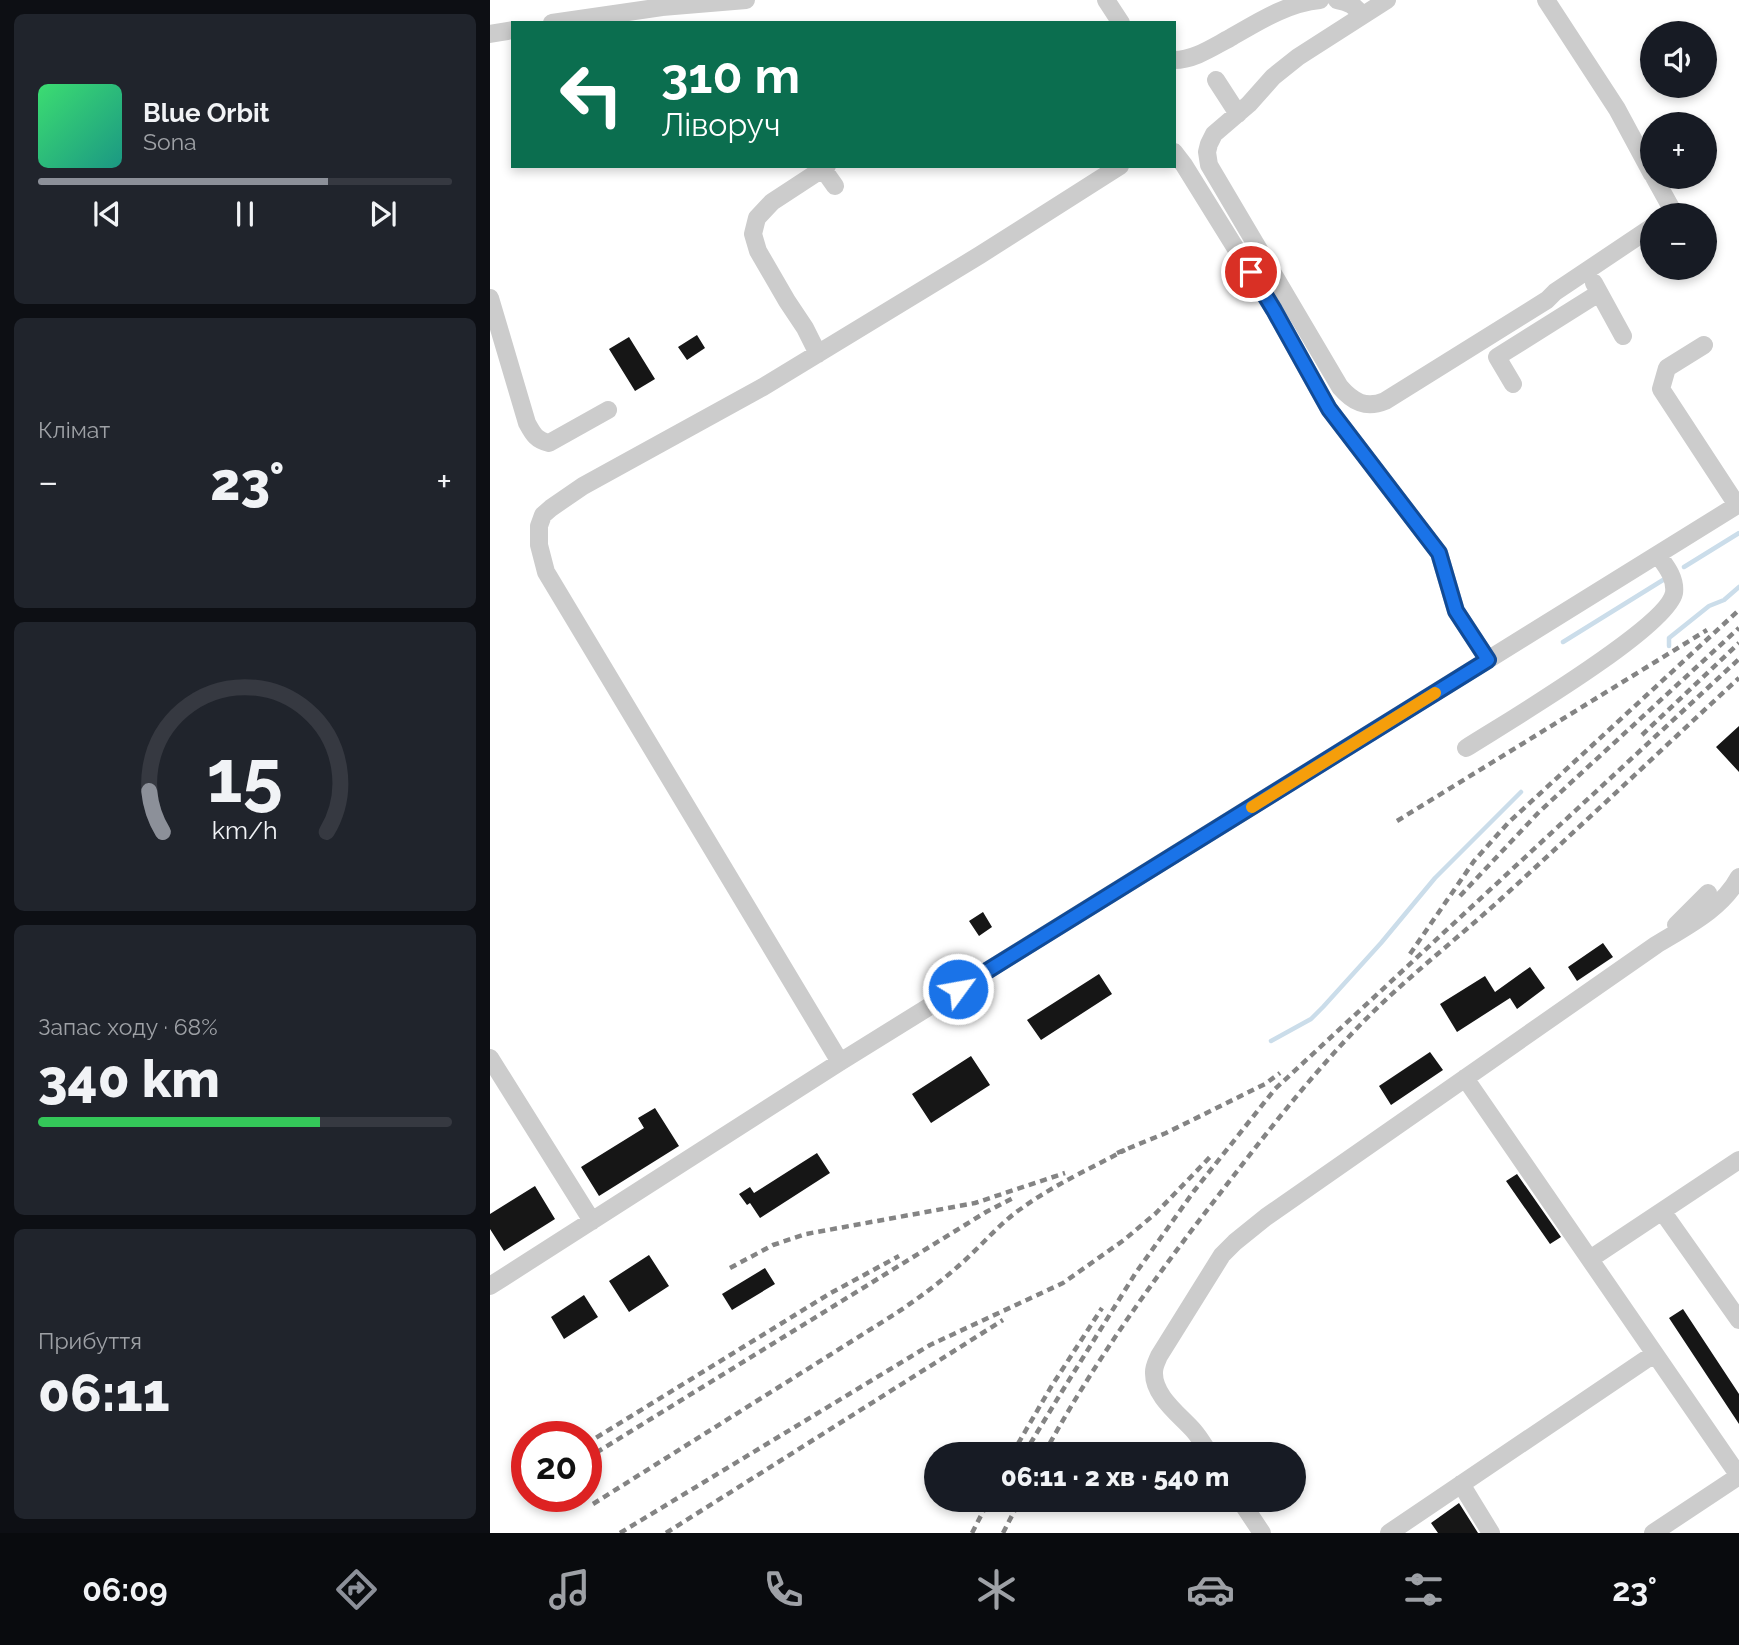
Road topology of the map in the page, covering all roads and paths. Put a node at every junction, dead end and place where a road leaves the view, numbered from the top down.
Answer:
1 (746, 0) edge
2 (1106, 0) edge
3 (1320, 0) edge
4 (1337, 0) edge
5 (1387, 0) edge
6 (1546, 0) edge
7 (1362, 15) junction
8 (566, 21) edge
9 (1120, 21) edge
10 (511, 30) edge
11 (490, 34) edge
12 (1176, 60) edge
13 (1216, 80) dead end
14 (1238, 114) junction
15 (1640, 151) edge
16 (1176, 155) edge
17 (823, 168) edge
18 (826, 168) edge
19 (1117, 168) edge
20 (835, 186) dead end
21 (1640, 235) edge
22 (1587, 271) junction
23 (1599, 293) junction
24 (490, 298) edge
25 (1623, 336) dead end
26 (1704, 345) dead end
27 (818, 354) junction
28 (1513, 384) dead end
29 (608, 410) dead end
30 (1738, 504) edge
31 (1658, 555) junction
32 (1488, 660) junction
33 (1466, 748) dead end
34 (1739, 877) edge
35 (1707, 892) dead end
36 (1656, 945) junction
37 (490, 1058) edge
38 (840, 1062) junction
39 (1465, 1078) junction
40 (1739, 1160) edge
41 (1662, 1211) junction
42 (592, 1221) junction
43 (1590, 1259) junction
44 (490, 1286) edge
45 (1739, 1320) edge
46 (1654, 1354) junction
47 (1202, 1442) edge
48 (1739, 1476) edge
49 (1461, 1484) junction
50 (1248, 1512) edge
51 (1262, 1533) edge
52 (1389, 1533) edge
53 (1491, 1533) edge
54 (1653, 1533) edge

1 - 8 lane
2 - 9 lane
3 - 12 lane
4 - 7 lane
5 - 7 lane
6 - 15 lane
7 - 14 lane
10 - 11 lane
13 - 14 lane
14 - 22 lane
16 - 32 lane
17 - 27 lane
18 - 20 lane
19 - 27 lane
21 - 22 lane
22 - 23 lane
23 - 25 lane
23 - 28 lane
24 - 29 lane
26 - 30 lane
27 - 38 lane
30 - 31 lane
31 - 32 lane
31 - 33 lane
32 - 38 lane
34 - 36 lane
35 - 36 lane
36 - 39 lane
37 - 42 lane
38 - 42 lane
39 - 43 lane
39 - 47 lane
40 - 41 lane
41 - 43 lane
41 - 45 lane
42 - 44 lane
43 - 46 lane
46 - 48 lane
46 - 49 lane
48 - 54 lane
49 - 52 lane
49 - 53 lane
50 - 51 lane

